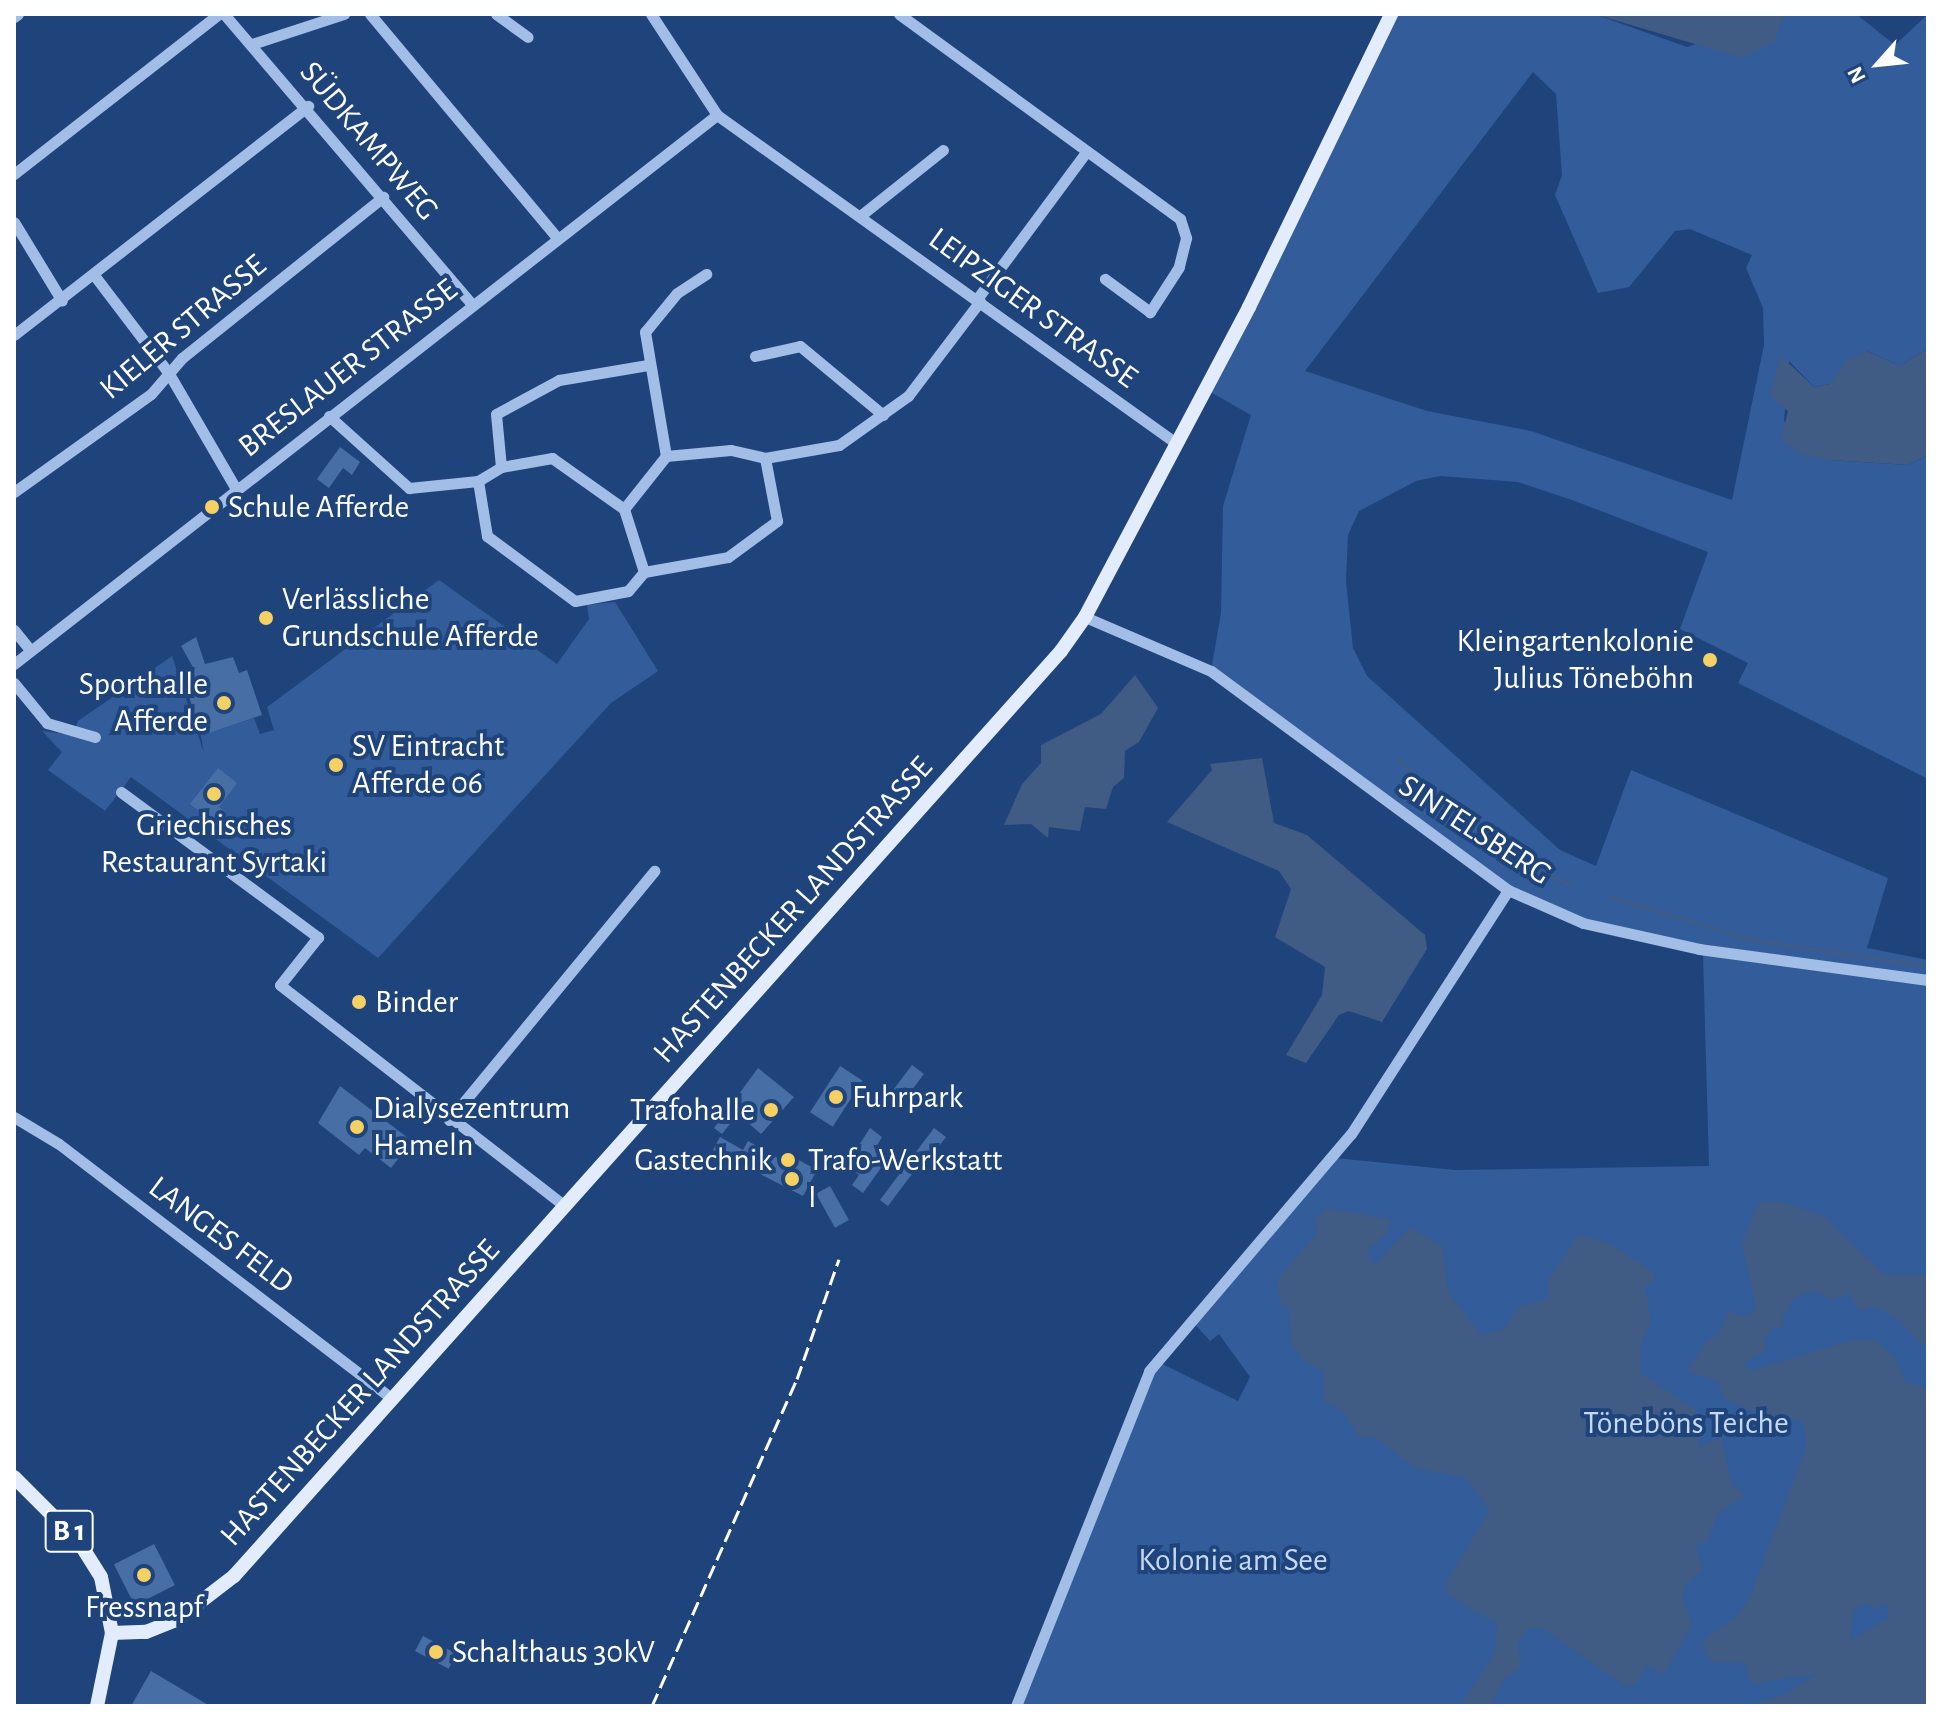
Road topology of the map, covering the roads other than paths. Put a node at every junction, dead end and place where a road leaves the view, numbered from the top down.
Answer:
1 (221, 14) edge
2 (344, 14) edge
3 (370, 14) edge
4 (496, 14) edge
5 (651, 14) edge
6 (899, 14) edge
7 (1391, 14) edge
8 (528, 37) dead end
9 (252, 44) junction
10 (308, 106) junction
11 (717, 115) junction
12 (943, 150) dead end
13 (1087, 151) junction
14 (14, 174) edge
15 (383, 197) junction
16 (860, 216) junction
17 (14, 222) edge
18 (558, 239) junction
19 (706, 274) dead end
20 (94, 275) junction
21 (1105, 279) dead end
22 (979, 300) junction
23 (62, 301) junction
24 (472, 304) junction
25 (14, 335) edge
26 (755, 356) dead end
27 (648, 365) junction
28 (168, 372) junction
29 (883, 415) junction
30 (329, 416) junction
31 (1176, 443) junction
32 (666, 456) junction
33 (765, 458) junction
34 (501, 467) junction
35 (478, 481) junction
36 (236, 489) junction
37 (14, 492) edge
38 (624, 509) junction
39 (644, 572) junction
40 (1085, 617) junction
41 (14, 630) edge
42 (30, 650) junction
43 (14, 664) edge
44 (14, 683) edge
45 (95, 737) dead end
46 (121, 792) dead end
47 (654, 871) dead end
48 (1508, 890) junction
49 (1928, 980) edge
50 (14, 1117) edge
51 (449, 1120) junction
52 (564, 1205) junction
53 (393, 1399) junction
54 (14, 1477) edge
55 (112, 1633) junction
56 (97, 1706) edge
57 (1016, 1706) edge

1 - 9 street, SÜDKAMPWEG
1 - 14 street
2 - 9 street
3 - 18 street
4 - 8 street
5 - 11 street, LEIPZIGER STRASSE
6 - 13 street
7 - 31 main road, HASTENBECKER LANDSTRASSE
9 - 10 street, SÜDKAMPWEG
10 - 15 street, SÜDKAMPWEG
10 - 20 street
11 - 16 street, LEIPZIGER STRASSE
11 - 18 street, BRESLAUER STRASSE
12 - 16 street
13 - 21 street
13 - 22 street
15 - 24 street, SÜDKAMPWEG
15 - 28 street, KIELER STRASSE
16 - 22 street, LEIPZIGER STRASSE
17 - 23 street
18 - 24 street, BRESLAUER STRASSE
19 - 27 street
20 - 23 street
20 - 28 street
22 - 29 street
22 - 31 street, LEIPZIGER STRASSE
23 - 25 street
24 - 30 street, BRESLAUER STRASSE
26 - 29 street
27 - 32 street
27 - 34 street
28 - 36 street
28 - 37 street, KIELER STRASSE
29 - 33 street
30 - 35 street
30 - 36 street, BRESLAUER STRASSE
31 - 40 main road, HASTENBECKER LANDSTRASSE
32 - 33 street
32 - 38 street
33 - 39 street
34 - 35 street
34 - 38 street
35 - 39 street
36 - 42 street, BRESLAUER STRASSE
38 - 39 street
40 - 48 street, SINTELSBERG
40 - 52 main road, HASTENBECKER LANDSTRASSE
41 - 42 street
42 - 43 street, BRESLAUER STRASSE
44 - 45 street
46 - 51 street
47 - 51 street
48 - 49 street, SINTELSBERG
48 - 57 street
50 - 53 street, LANGES FELD
51 - 52 street
52 - 53 main road, HASTENBECKER LANDSTRASSE
53 - 55 main road, HASTENBECKER LANDSTRASSE
54 - 55 main road, B 1
55 - 56 main road, B 1

